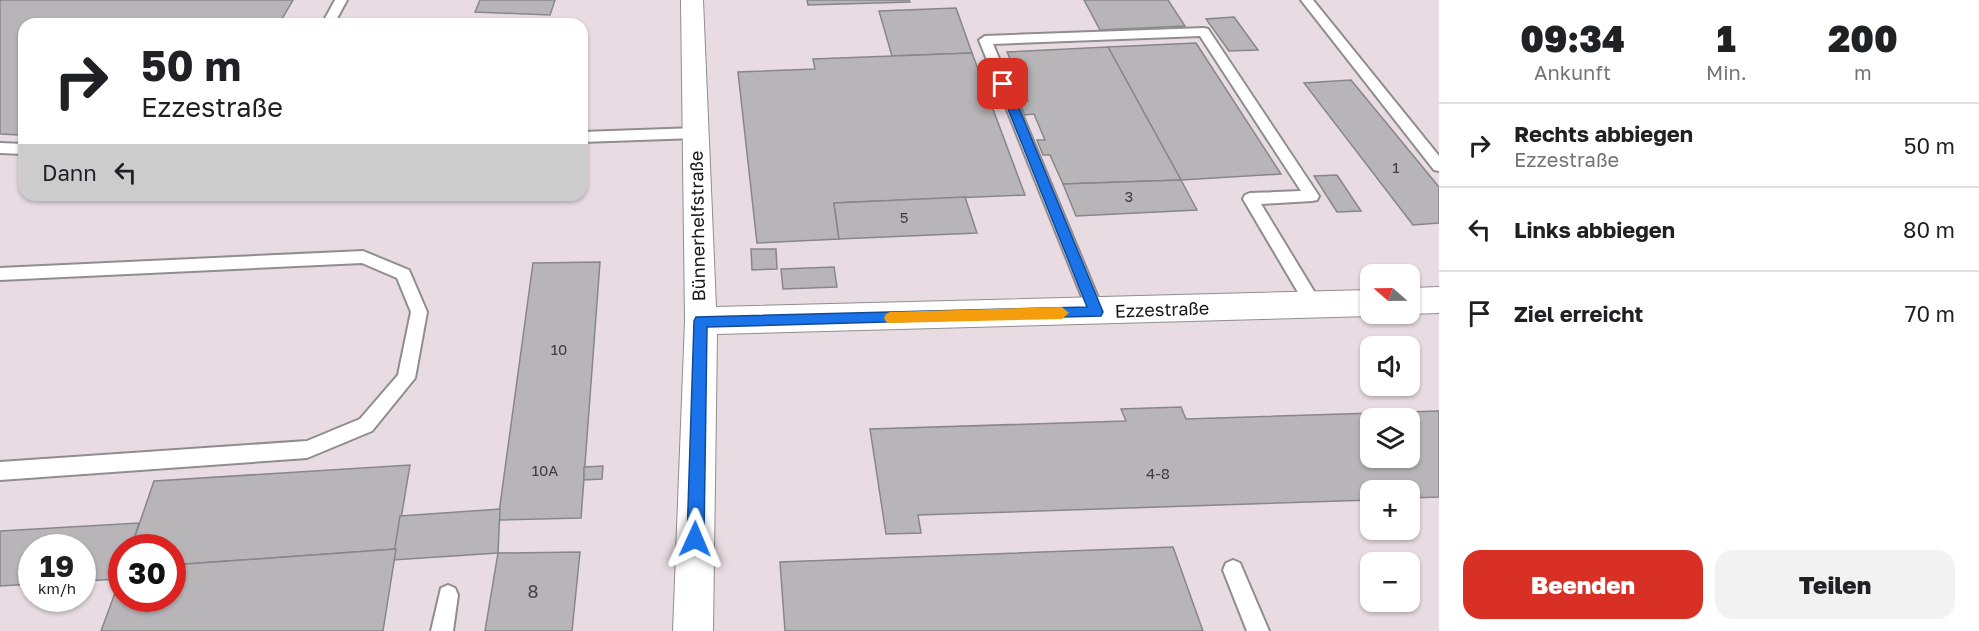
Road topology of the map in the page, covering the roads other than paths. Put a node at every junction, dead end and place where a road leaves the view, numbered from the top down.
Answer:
1 (341, 0) edge
2 (692, 0) edge
3 (1307, 0) edge
4 (331, 18) edge
5 (696, 133) junction
6 (588, 136) edge
7 (0, 148) edge
8 (18, 149) edge
9 (1439, 166) edge
10 (0, 274) edge
11 (1439, 300) edge
12 (1420, 301) edge
13 (1360, 304) edge
14 (1315, 306) junction
15 (1096, 312) junction
16 (700, 321) junction
17 (0, 471) edge
18 (1233, 570) dead end
19 (448, 595) dead end
20 (442, 631) edge
21 (693, 631) edge
22 (1258, 631) edge

1 - 4 lane
2 - 5 street, Bünnerhelfstraße
3 - 9 lane
5 - 6 lane
5 - 16 street, Bünnerhelfstraße
7 - 8 lane
10 - 17 lane
11 - 12 street
13 - 14 street, Ezzestraße
14 - 15 street, Ezzestraße
14 - 15 lane
15 - 16 street, Ezzestraße
16 - 21 street, Bünnerhelfstraße
18 - 22 lane
19 - 20 lane

